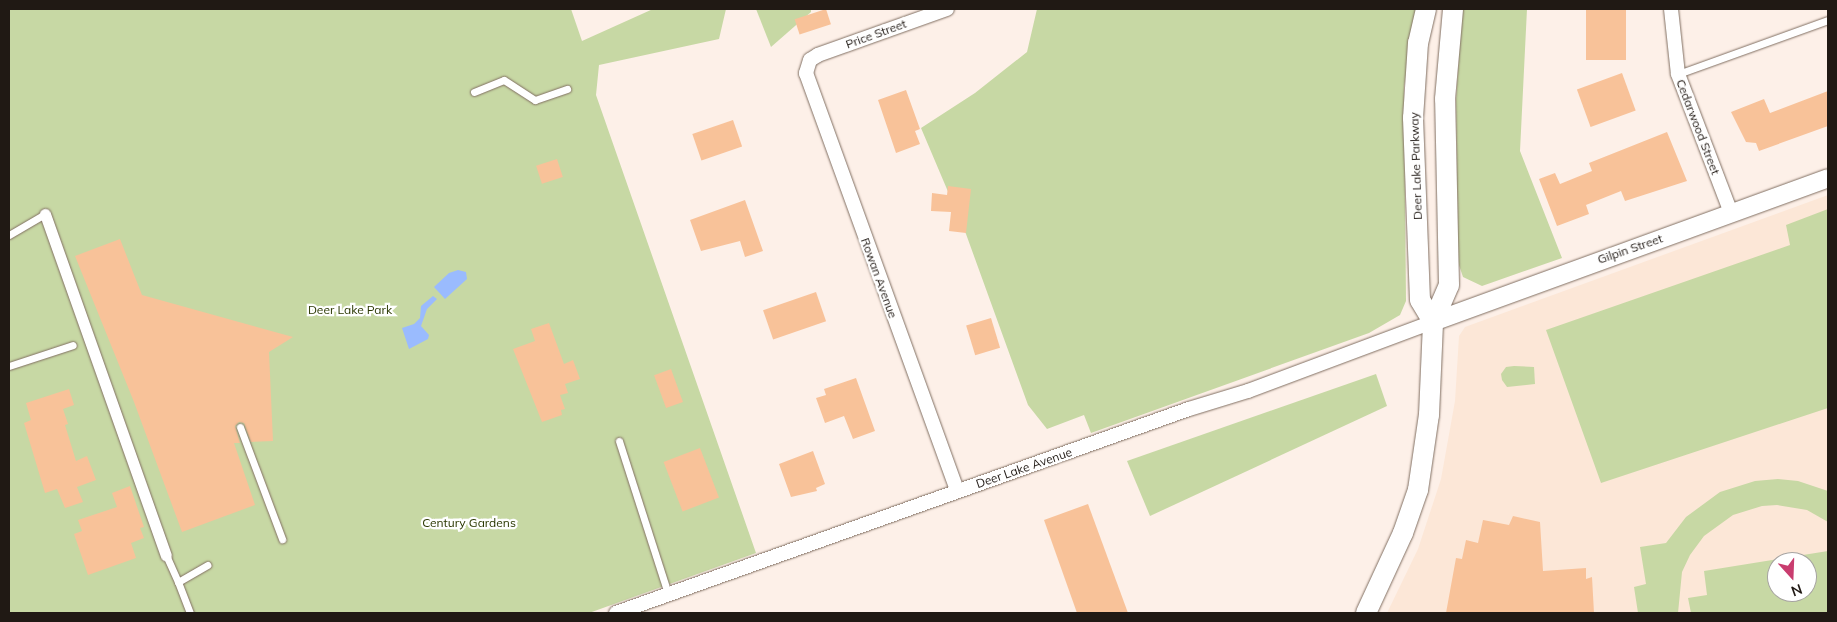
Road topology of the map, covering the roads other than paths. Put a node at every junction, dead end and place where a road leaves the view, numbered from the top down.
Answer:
1 (947, 9) edge
2 (1426, 9) edge
3 (1453, 9) edge
4 (1672, 9) edge
5 (1828, 20) edge
6 (808, 64) joint
7 (1678, 74) junction
8 (567, 89) dead end
9 (474, 92) dead end
10 (1828, 178) edge
11 (1731, 213) junction
12 (45, 214) joint
13 (9, 235) edge
14 (1433, 322) junction
15 (73, 344) dead end
16 (9, 366) edge
17 (240, 427) dead end
18 (619, 441) dead end
19 (957, 492) junction
20 (282, 539) dead end
21 (166, 555) joint
22 (208, 565) dead end
23 (178, 582) junction
24 (668, 594) junction
25 (190, 613) edge
26 (616, 613) edge
27 (1366, 613) edge

1 - 6 street, Price Street
2 - 14 main road, Deer Lake Parkway
3 - 14 main road
4 - 7 street, Cedarwood Street
5 - 7 lane
6 - 19 street, Rowan Avenue
7 - 11 street, Cedarwood Street
8 - 9 lane
10 - 11 street, Gilpin Street
11 - 14 street, Gilpin Street
12 - 13 lane
12 - 21 street
14 - 19 street, Deer Lake Avenue
14 - 27 main road
15 - 16 lane
17 - 20 lane
18 - 24 lane
19 - 24 street, Deer Lake Avenue
21 - 23 lane
22 - 23 lane
23 - 25 lane
24 - 26 street, Deer Lake Avenue

